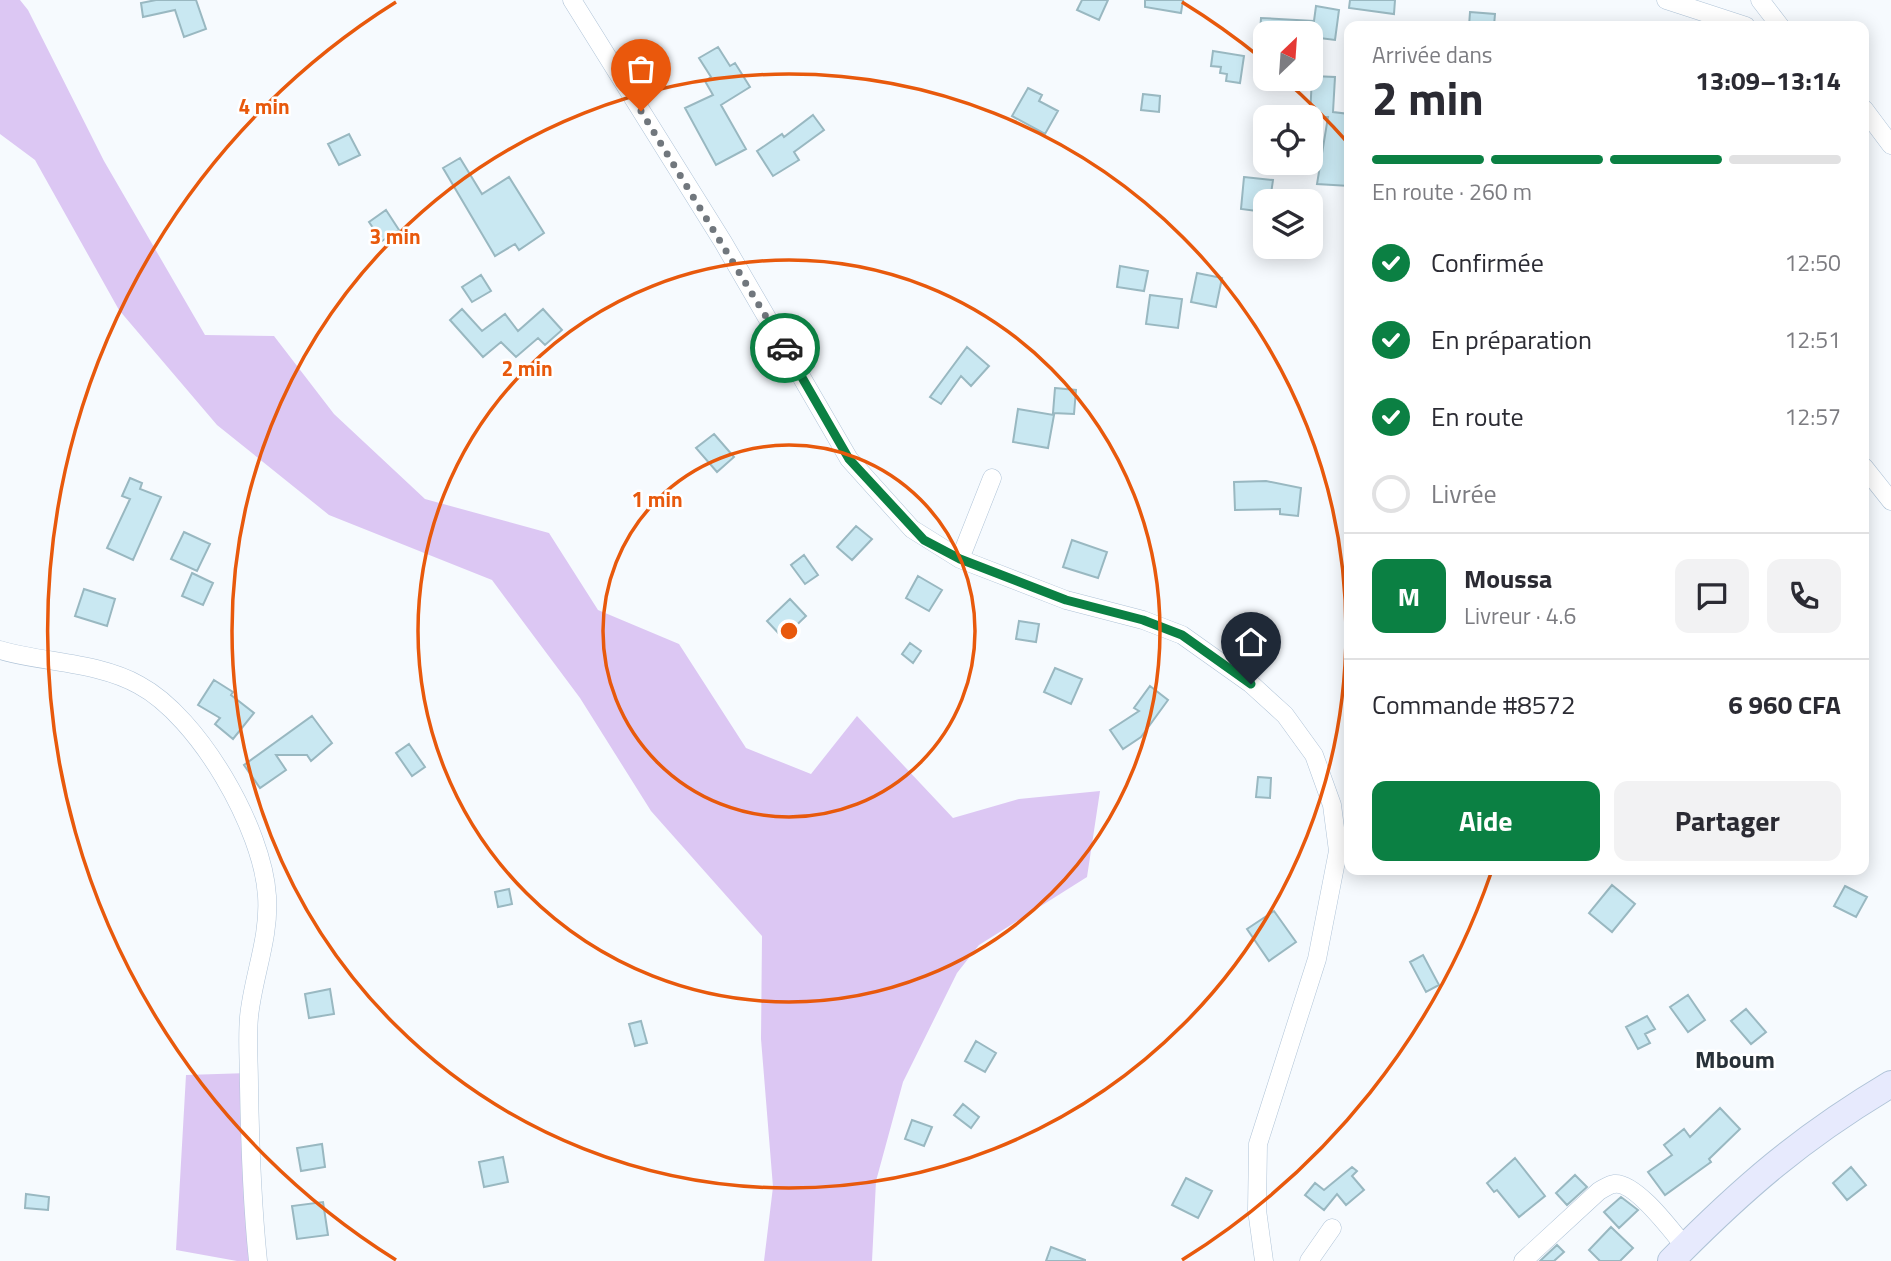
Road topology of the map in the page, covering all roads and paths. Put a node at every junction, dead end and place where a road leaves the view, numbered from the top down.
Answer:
1 (572, 0) edge
2 (1666, 0) edge
3 (1760, 0) edge
4 (1731, 21) edge
5 (1776, 21) edge
6 (1869, 116) edge
7 (1891, 145) edge
8 (1869, 473) edge
9 (992, 478) dead end
10 (1891, 501) edge
11 (960, 559) junction
12 (0, 650) edge
13 (1891, 1084) edge
14 (1332, 1228) dead end
15 (1677, 1257) edge
16 (258, 1261) edge
17 (1264, 1261) edge
18 (1309, 1261) edge
19 (1523, 1261) edge

1 - 11 street
2 - 4 street
3 - 5 street
6 - 7 street
8 - 10 street
9 - 11 street
11 - 17 street
12 - 16 street
13 - 15 main road
14 - 18 street
15 - 19 street

